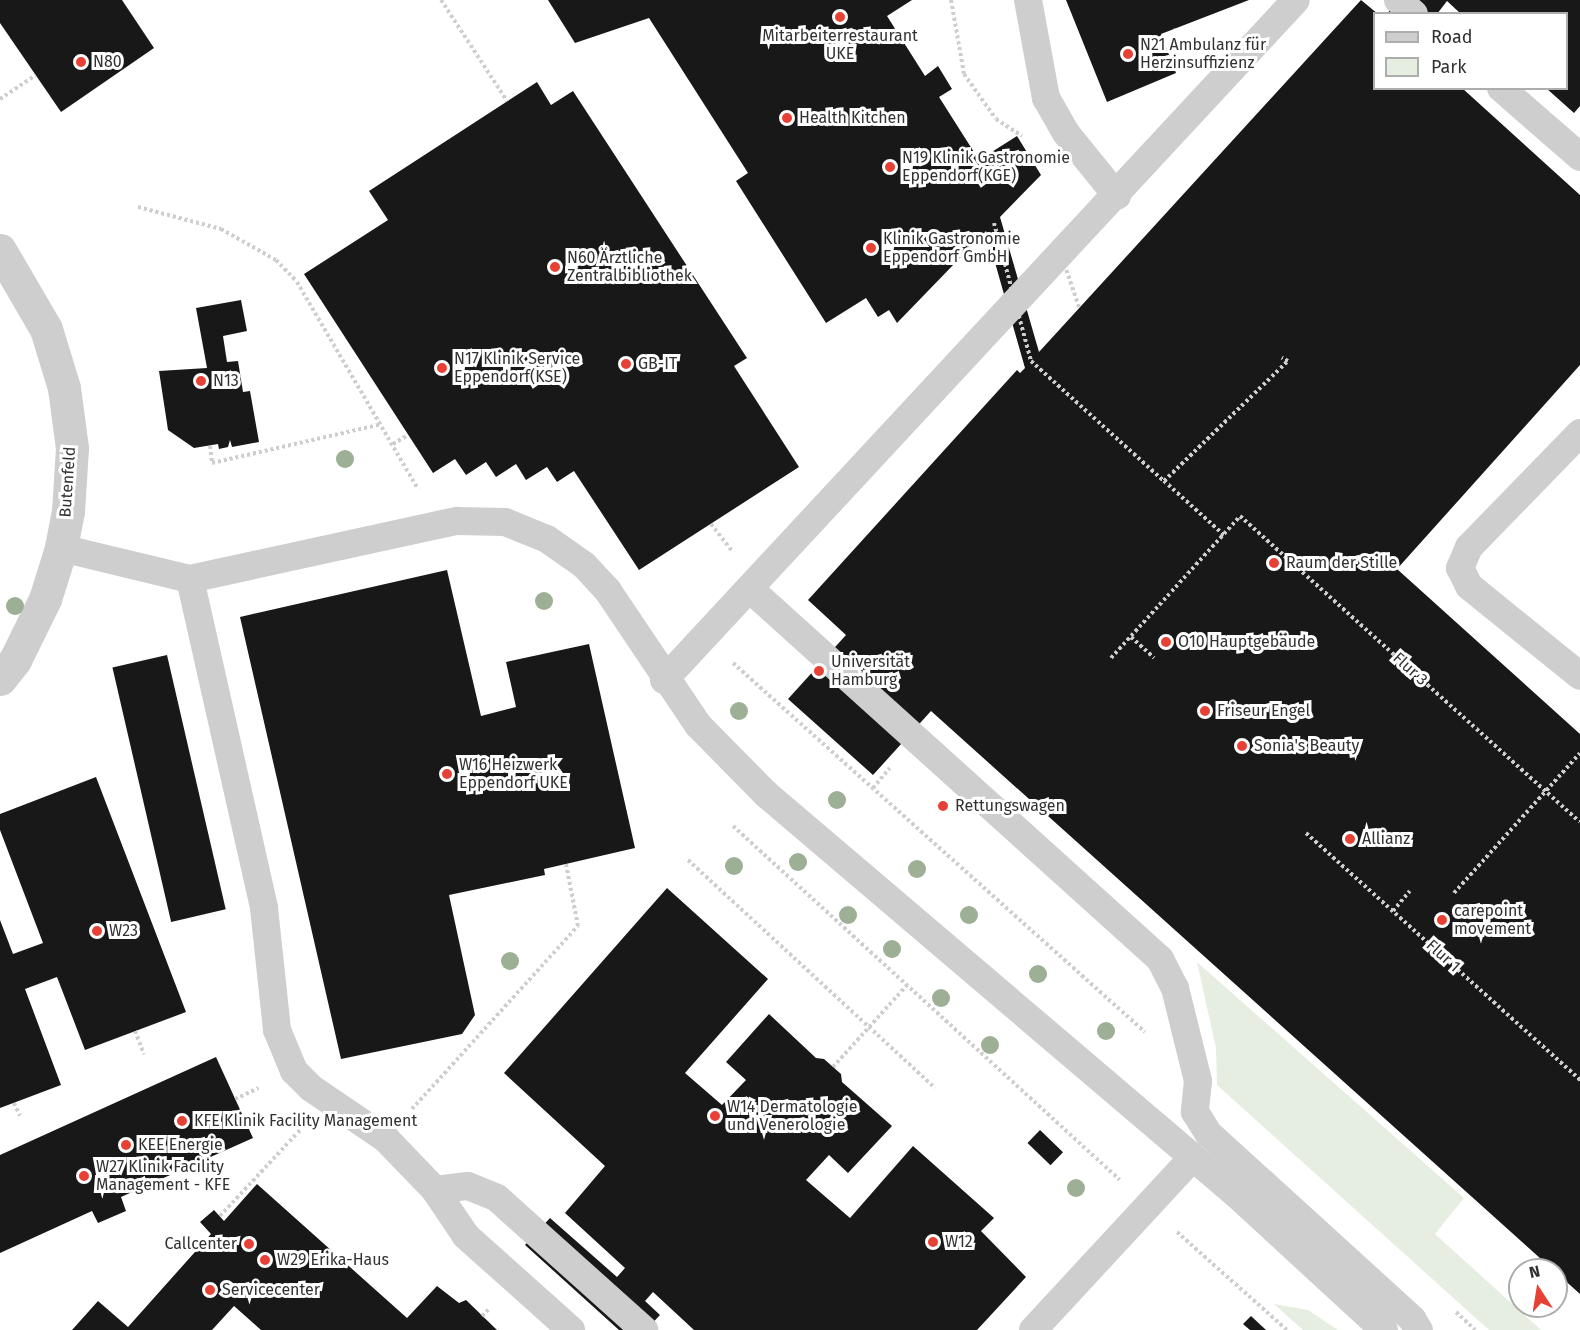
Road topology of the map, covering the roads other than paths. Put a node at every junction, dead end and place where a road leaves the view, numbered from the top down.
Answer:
1 (1028, 0) edge
2 (1295, 0) edge
3 (1503, 90) edge
4 (1580, 157) edge
5 (1117, 196) junction
6 (0, 250) edge
7 (1580, 433) edge
8 (61, 548) junction
9 (190, 579) junction
10 (751, 590) junction
11 (1580, 676) edge
12 (0, 679) edge
13 (664, 680) junction
14 (1192, 1158) junction
15 (435, 1190) junction
16 (571, 1330) edge
17 (644, 1330) edge
18 (1033, 1330) edge
19 (1384, 1330) edge
20 (1419, 1330) edge

1 - 5 lane
2 - 5 lane
3 - 4 lane
5 - 10 lane
6 - 8 street, Butenfeld
7 - 11 lane
8 - 9 lane
8 - 12 street, Butenfeld
9 - 13 lane
9 - 15 lane
10 - 13 lane
10 - 20 lane
13 - 14 lane
14 - 18 lane
14 - 19 lane
15 - 16 lane
15 - 17 lane

